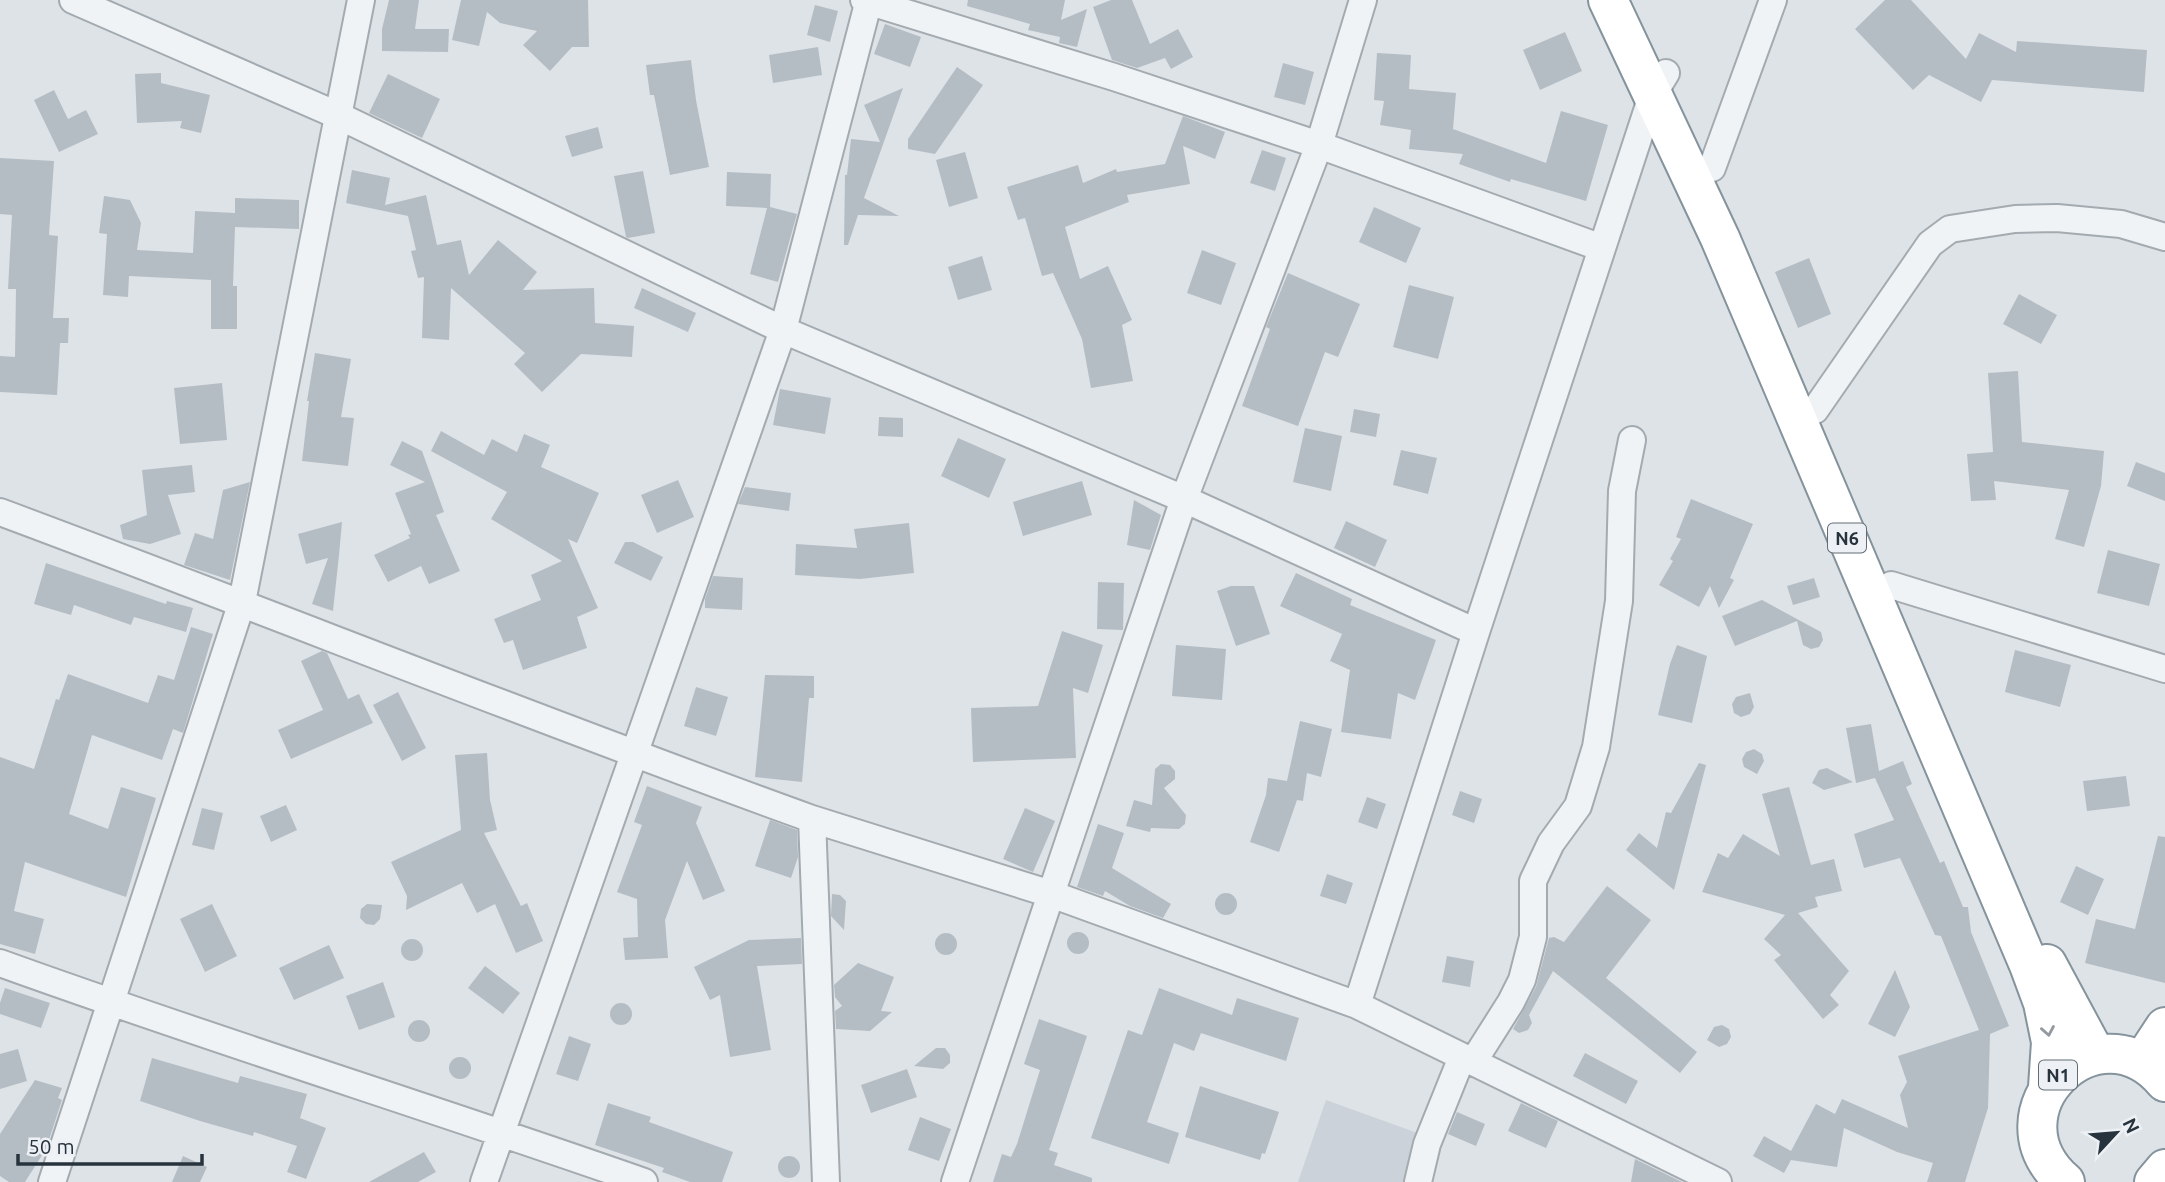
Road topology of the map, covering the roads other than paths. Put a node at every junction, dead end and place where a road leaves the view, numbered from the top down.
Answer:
1 (73, 0) edge
2 (361, 0) edge
3 (867, 0) edge
4 (1363, 0) edge
5 (1608, 0) edge
6 (1634, 0) edge
7 (1773, 0) edge
8 (1659, 85) junction
9 (337, 115) junction
10 (1319, 145) junction
11 (1712, 169) junction
12 (2165, 237) edge
13 (1602, 247) junction
14 (783, 330) junction
15 (1815, 410) junction
16 (1632, 440) dead end
17 (1184, 499) junction
18 (0, 512) edge
19 (1891, 585) junction
20 (242, 602) junction
21 (1476, 632) junction
22 (2165, 669) edge
23 (635, 756) junction
24 (812, 820) junction
25 (1051, 894) junction
26 (0, 963) edge
27 (110, 1003) junction
28 (1357, 1006) junction
29 (2165, 1027) edge
30 (2096, 1055) junction
31 (1467, 1059) junction
32 (2153, 1072) edge
33 (2048, 1087) junction
34 (501, 1132) junction
35 (2046, 1173) edge
36 (52, 1182) edge
37 (484, 1182) edge
38 (644, 1182) edge
39 (826, 1182) edge
40 (955, 1182) edge
41 (1418, 1182) edge
42 (1718, 1182) edge

1 - 9 street
2 - 9 street
3 - 10 street
3 - 14 street
4 - 10 street
5 - 8 highway, N6
6 - 8 highway, N6
7 - 11 street
8 - 11 highway, N6
8 - 13 street
8 -> 33 highway, N6
9 - 14 street
9 - 20 street
10 - 13 street
10 - 17 street
11 - 15 highway, N6
12 - 15 street
13 - 21 street
14 - 17 street
14 - 23 street
15 - 19 highway, N6
16 - 31 street
17 - 21 street
17 - 25 street
18 - 20 street
19 - 22 street
19 - 30 highway, N6
20 - 23 street
20 - 27 street
21 - 28 street
23 - 24 street
23 - 34 street
24 - 25 street
24 - 39 street
25 - 28 street
25 - 40 street
26 - 27 street
27 - 34 street
27 - 36 street
28 - 31 street
29 - 32 highway, N1
30 - 32 highway, N1
30 - 33 highway, N1
31 - 41 street
31 - 42 street
33 - 35 highway, N1
34 - 37 street
34 - 38 street

